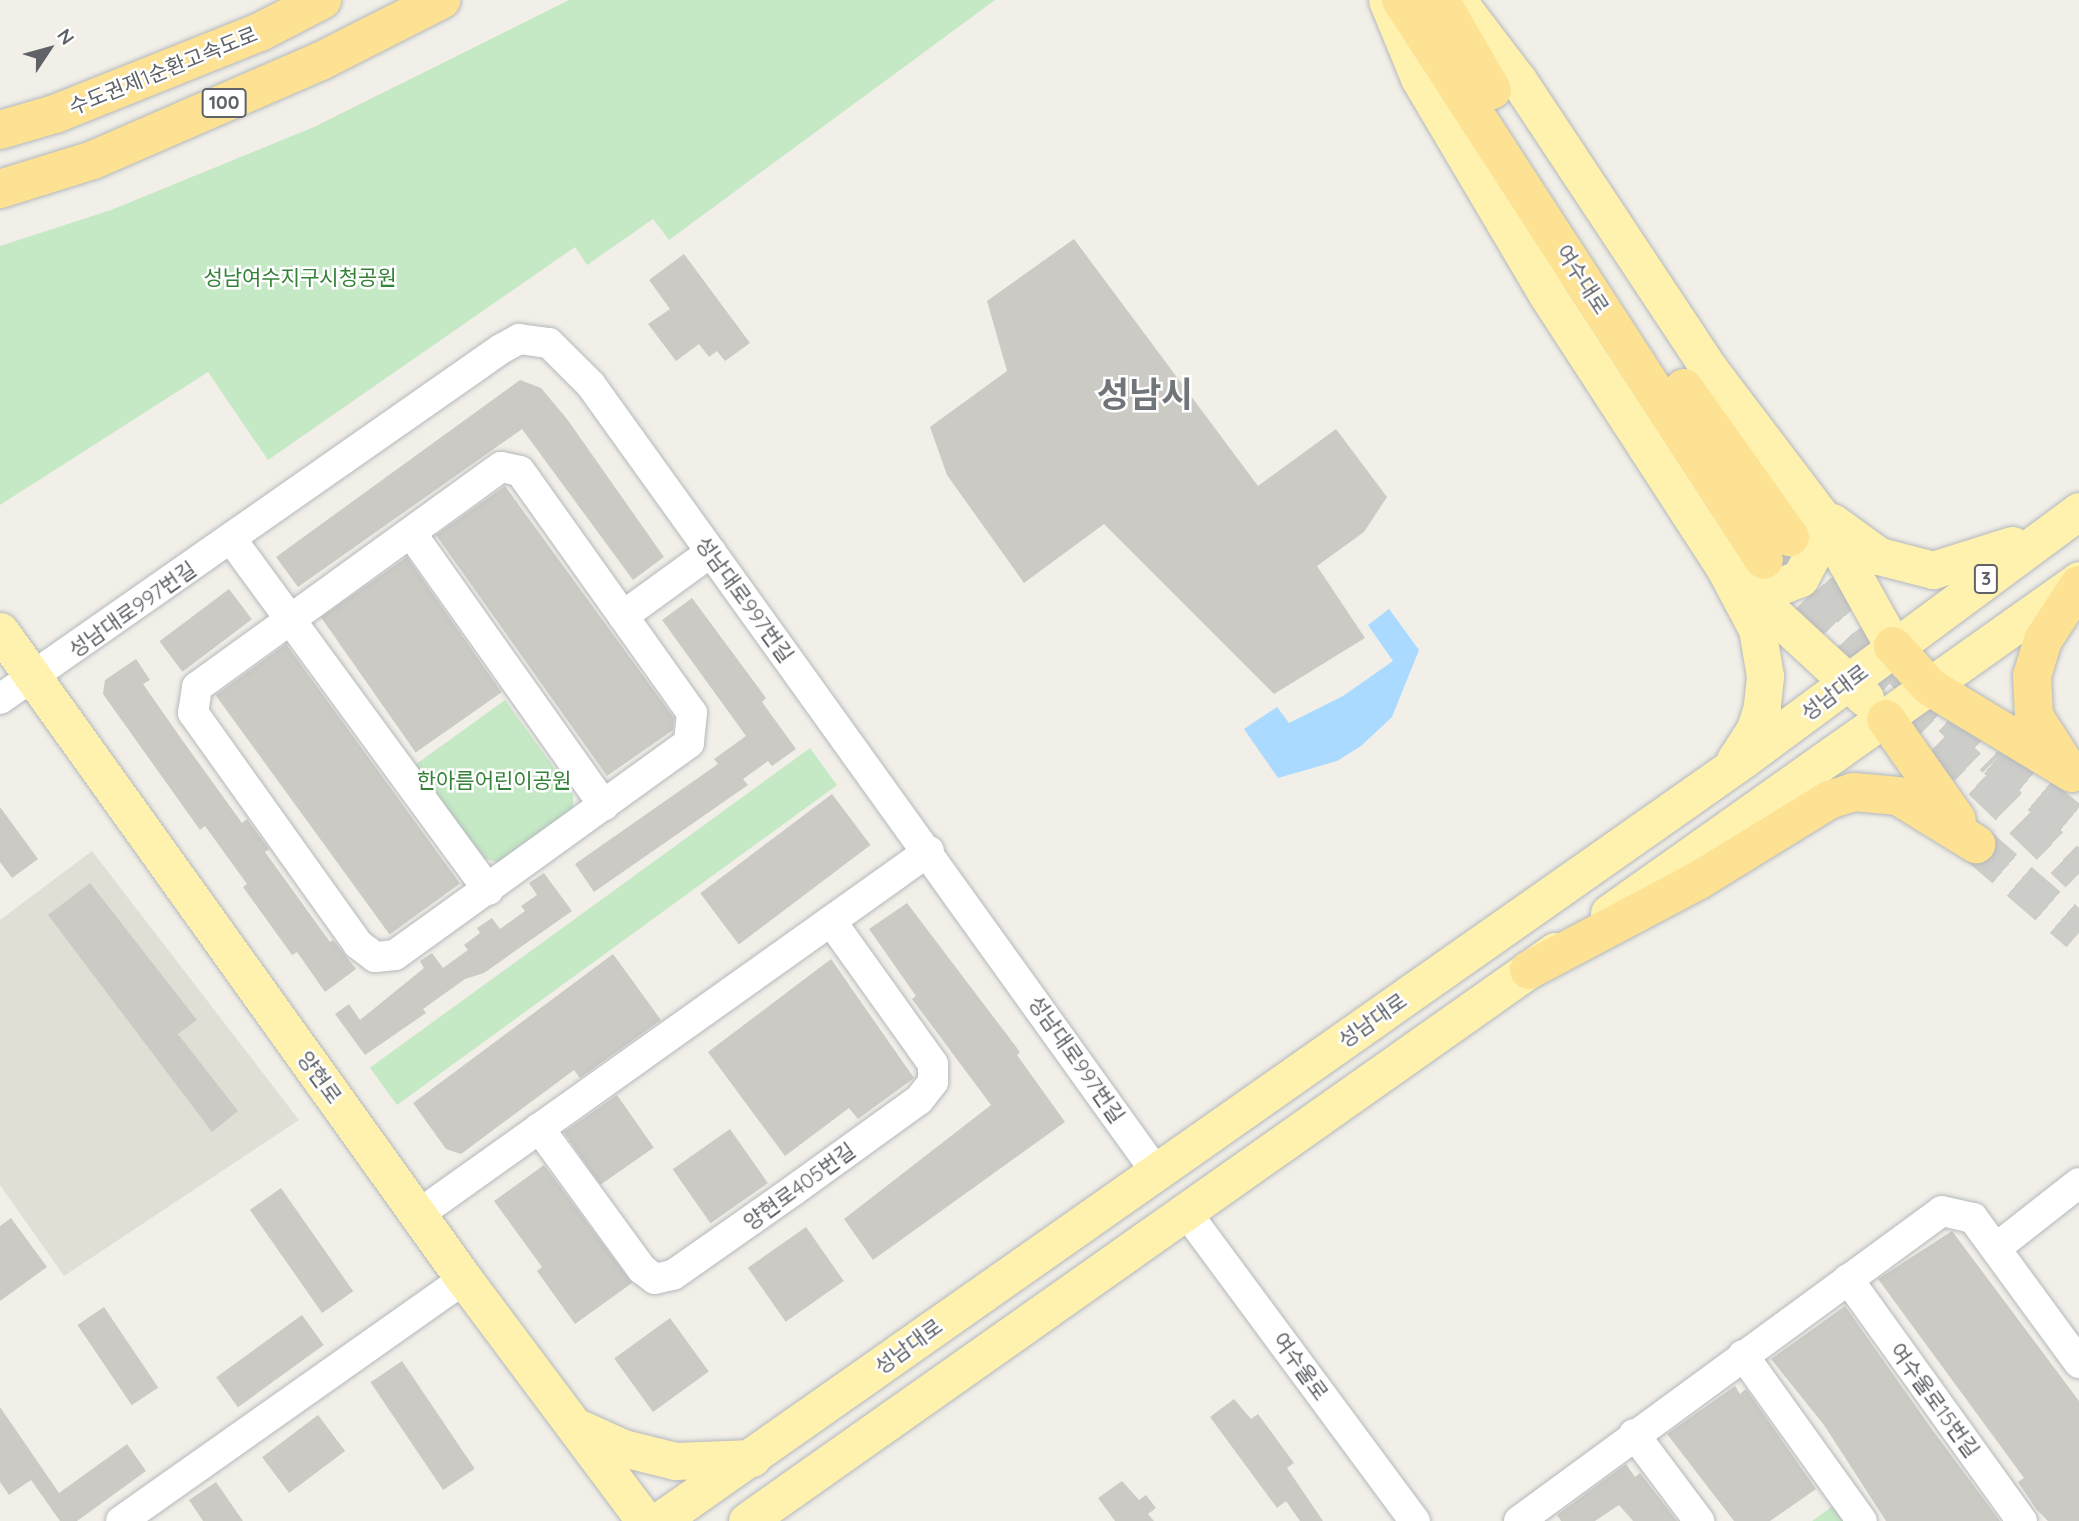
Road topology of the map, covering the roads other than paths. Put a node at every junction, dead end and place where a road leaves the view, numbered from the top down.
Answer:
1 (322, 0) edge
2 (441, 0) edge
3 (1387, 0) edge
4 (1401, 0) edge
5 (1440, 0) edge
6 (1457, 0) edge
7 (0, 130) edge
8 (0, 189) edge
9 (1805, 494) junction
10 (2065, 521) edge
11 (411, 533) junction
12 (232, 540) junction
13 (711, 551) junction
14 (1724, 566) junction
15 (2079, 582) edge
16 (623, 615) junction
17 (290, 620) junction
18 (0, 631) edge
19 (1893, 646) junction
20 (32, 677) junction
21 (1849, 681) junction
22 (1930, 687) junction
23 (0, 699) edge
24 (1886, 719) junction
25 (1718, 777) junction
26 (604, 806) junction
27 (929, 852) junction
28 (488, 890) junction
29 (831, 921) junction
30 (1529, 970) junction
31 (539, 1129) junction
32 (1156, 1172) junction
33 (2079, 1183) edge
34 (1186, 1212) junction
35 (419, 1214) junction
36 (1996, 1248) junction
37 (464, 1279) junction
38 (1848, 1279) junction
39 (1743, 1355) junction
40 (2079, 1363) edge
41 (573, 1424) junction
42 (1634, 1434) junction
43 (752, 1458) junction
44 (807, 1479) junction
45 (1530, 1518) edge
46 (121, 1521) edge
47 (645, 1521) edge
48 (659, 1521) edge
49 (747, 1521) edge
50 (775, 1521) edge
51 (1415, 1521) edge
52 (1699, 1521) edge
53 (1862, 1521) edge
54 (2022, 1521) edge

1 - 7 highway, 수도권제1순환고속도로 / 100
2 - 8 highway, 100
3 - 14 main road
4 - 5 highway, 여수대로
6 - 9 main road
9 - 10 main road
9 - 14 main road
9 - 19 main road
10 - 19 main road, 성남대로 / 3
11 - 16 street
11 - 17 street
11 - 26 street
12 - 13 street, 성남대로997번길
12 - 17 street
12 - 20 street, 성남대로997번길
13 - 16 street
13 - 27 street, 성남대로997번길
14 - 21 main road
14 - 25 main road
15 - 22 main road
15 - 22 highway
16 - 26 street
17 - 28 street
17 - 28 street
18 - 20 main road, 양현로
19 - 21 main road, 성남대로 / 3
19 - 22 highway
20 - 23 street, 성남대로997번길
20 - 35 main road, 양현로
21 - 24 main road
21 - 25 main road, 성남대로
22 - 24 main road
24 - 30 main road
24 - 30 highway
25 - 32 main road, 성남대로
26 - 28 street
27 - 29 street
27 - 32 street, 성남대로997번길
29 - 31 street
29 - 31 street, 양현로405번길
30 - 34 main road
31 - 35 street
32 - 43 main road, 성남대로
33 - 36 street
34 - 44 main road
34 - 51 street, 여수울로
35 - 37 main road, 양현로
36 - 38 street
36 - 40 street
37 - 41 main road, 양현로
37 - 46 street
38 - 39 street
38 - 54 street, 여수울로15번길
39 - 42 street
39 - 53 street
41 - 43 main road
41 - 47 main road, 양현로
42 - 45 street
42 - 52 street
43 - 48 main road, 성남대로
44 - 49 main road
44 - 50 main road

